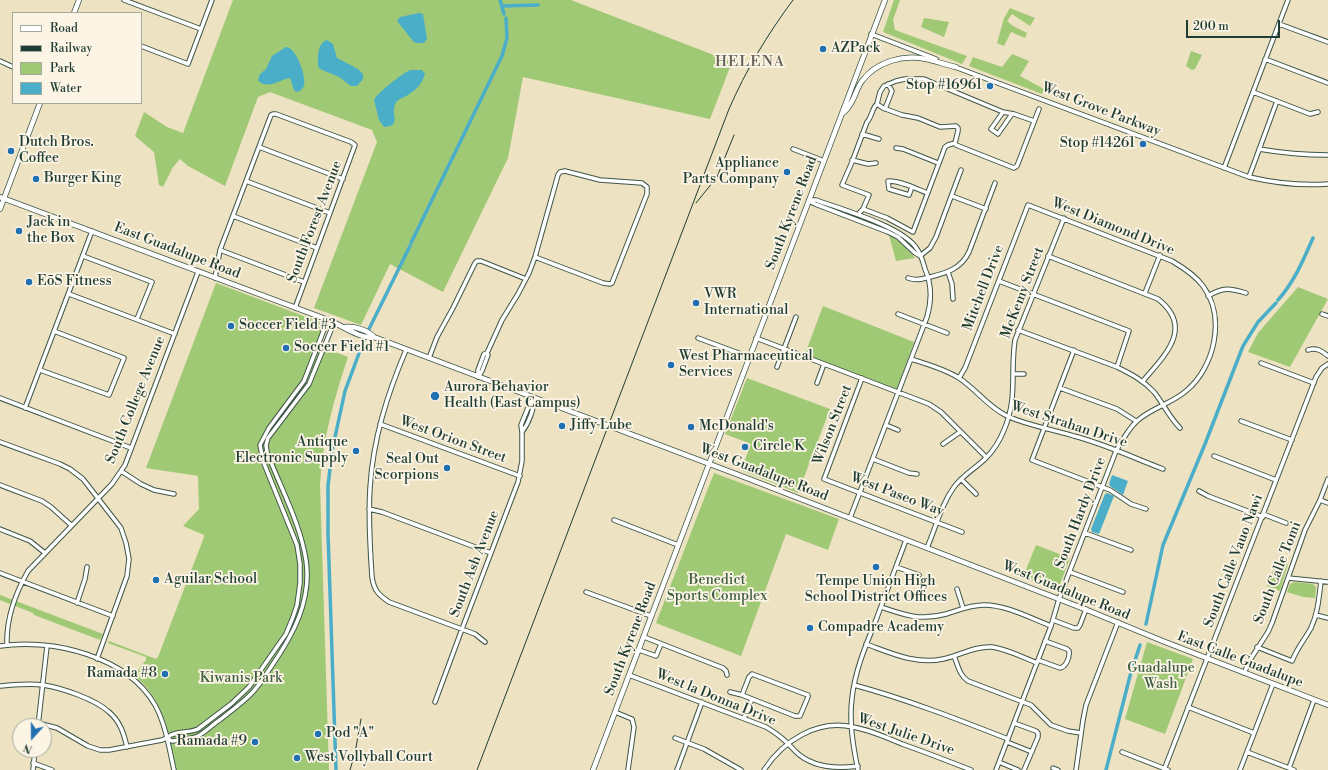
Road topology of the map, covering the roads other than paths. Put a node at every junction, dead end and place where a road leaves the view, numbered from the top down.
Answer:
1 (79, 0) edge
2 (124, 0) edge
3 (212, 0) edge
4 (884, 0) edge
5 (1288, 0) edge
6 (74, 12) edge
7 (1279, 24) junction
8 (201, 29) junction
9 (872, 34) junction
10 (1328, 42) edge
11 (142, 46) edge
12 (1266, 59) junction
13 (0, 61) edge
14 (12, 66) edge
15 (956, 67) junction
16 (1328, 83) edge
17 (888, 84) junction
18 (1253, 92) junction
19 (1277, 102) junction
20 (40, 104) edge
21 (877, 104) junction
22 (885, 109) junction
23 (1039, 109) dead end
24 (1003, 112) junction
25 (1318, 112) dead end
26 (1012, 114) junction
27 (840, 116) junction
28 (1034, 121) junction
29 (862, 134) junction
30 (879, 139) dead end
31 (955, 143) junction
32 (259, 147) junction
33 (896, 148) dead end
34 (793, 149) dead end
35 (1259, 149) junction
36 (1328, 155) edge
37 (852, 160) junction
38 (824, 161) junction
39 (876, 163) dead end
40 (938, 163) junction
41 (1224, 168) junction
42 (961, 170) dead end
43 (1250, 177) junction
44 (343, 179) junction
45 (246, 182) junction
46 (995, 183) dead end
47 (1328, 184) edge
48 (912, 187) junction
49 (927, 193) junction
50 (952, 196) junction
51 (2, 198) edge
52 (808, 200) junction
53 (1028, 205) joint
54 (0, 209) edge
55 (986, 209) junction
56 (330, 213) junction
57 (233, 216) junction
58 (1064, 218) junction
59 (92, 231) junction
60 (317, 248) junction
61 (220, 250) junction
62 (1160, 255) junction
63 (83, 256) junction
64 (920, 256) junction
65 (1048, 256) junction
66 (534, 257) junction
67 (198, 272) junction
68 (948, 272) junction
69 (928, 277) junction
70 (215, 278) junction
71 (908, 278) dead end
72 (526, 279) junction
73 (999, 281) junction
74 (304, 282) junction
75 (1246, 292) dead end
76 (69, 294) junction
77 (1034, 294) junction
78 (1145, 294) junction
79 (1208, 296) junction
80 (953, 299) dead end
81 (294, 308) junction
82 (898, 314) dead end
83 (1322, 314) dead end
84 (1328, 316) edge
85 (796, 317) dead end
86 (137, 319) junction
87 (331, 322) junction
88 (924, 324) junction
89 (1018, 330) junction
90 (54, 331) junction
91 (947, 333) dead end
92 (174, 334) junction
93 (371, 336) joint
94 (698, 338) dead end
95 (756, 338) junction
96 (320, 342) junction
97 (326, 344) junction
98 (784, 348) junction
99 (406, 350) junction
100 (1074, 350) junction
101 (1308, 350) dead end
102 (1328, 356) edge
103 (749, 357) junction
104 (429, 358) junction
105 (911, 358) junction
106 (1261, 363) dead end
107 (824, 364) junction
108 (1328, 364) edge
109 (777, 367) dead end
110 (1117, 367) junction
111 (40, 370) junction
112 (308, 373) junction
113 (1013, 374) junction
114 (1024, 374) dead end
115 (314, 375) junction
116 (478, 377) junction
117 (862, 378) junction
118 (960, 378) junction
119 (1143, 381) junction
120 (1314, 382) junction
121 (817, 383) dead end
122 (1060, 388) junction
123 (898, 393) junction
124 (0, 398) edge
125 (534, 398) junction
126 (1163, 405) junction
127 (25, 408) junction
128 (1009, 417) junction
129 (274, 421) junction
130 (1136, 421) junction
131 (1241, 421) dead end
132 (380, 424) junction
133 (279, 425) junction
134 (886, 425) junction
135 (1180, 428) dead end
136 (1045, 429) junction
137 (898, 430) dead end
138 (960, 432) junction
139 (1292, 440) junction
140 (0, 442) edge
141 (943, 444) dead end
142 (131, 448) junction
143 (1116, 451) junction
144 (1214, 456) dead end
145 (986, 457) junction
146 (873, 459) junction
147 (709, 464) junction
148 (1163, 469) dead end
149 (121, 471) junction
150 (917, 474) dead end
151 (520, 476) junction
152 (824, 479) joint
153 (961, 479) junction
154 (1276, 480) junction
155 (1328, 481) edge
156 (0, 485) edge
157 (1102, 487) junction
158 (1199, 491) dead end
159 (860, 493) junction
160 (174, 494) dead end
161 (976, 494) dead end
162 (98, 498) junction
163 (1320, 500) junction
164 (1328, 503) edge
165 (290, 508) junction
166 (369, 509) junction
167 (1146, 509) dead end
168 (284, 510) junction
169 (1263, 516) junction
170 (850, 518) junction
171 (614, 520) dead end
172 (937, 522) junction
173 (1286, 523) dead end
174 (71, 525) junction
175 (0, 528) edge
176 (962, 532) dead end
177 (1085, 533) junction
178 (906, 540) junction
179 (678, 545) junction
180 (927, 548) junction
181 (1131, 550) dead end
182 (45, 553) junction
183 (491, 553) junction
184 (896, 566) junction
185 (87, 567) dead end
186 (1070, 572) junction
187 (0, 573) edge
188 (919, 575) dead end
189 (1288, 578) junction
190 (1321, 581) junction
191 (22, 582) junction
192 (1328, 582) edge
193 (957, 589) dead end
194 (586, 592) dead end
195 (1123, 592) dead end
196 (1059, 599) junction
197 (77, 603) junction
198 (881, 607) junction
199 (963, 608) junction
200 (1086, 610) junction
201 (1316, 615) junction
202 (113, 616) junction
203 (651, 616) junction
204 (1328, 618) edge
205 (1053, 620) junction
206 (1118, 622) junction
207 (1051, 626) junction
208 (462, 629) junction
209 (1143, 633) joint
210 (644, 637) junction
211 (1046, 641) junction
212 (485, 642) dead end
213 (661, 644) junction
214 (866, 644) junction
215 (7, 645) junction
216 (0, 646) edge
217 (47, 646) junction
218 (1257, 647) junction
219 (639, 650) junction
220 (954, 656) junction
221 (97, 659) junction
222 (1207, 659) junction
223 (1038, 662) junction
224 (1244, 673) junction
225 (629, 675) junction
226 (727, 676) dead end
227 (1273, 684) junction
228 (43, 685) junction
229 (854, 685) junction
230 (0, 686) edge
231 (730, 692) dead end
232 (244, 693) junction
233 (742, 695) junction
234 (248, 697) junction
235 (752, 699) junction
236 (1314, 700) junction
237 (1022, 701) junction
238 (436, 702) dead end
239 (702, 702) junction
240 (1328, 705) edge
241 (1188, 707) junction
242 (615, 712) junction
243 (39, 718) edge
244 (744, 718) junction
245 (1014, 723) junction
246 (851, 726) junction
247 (52, 727) edge
248 (1081, 733) junction
249 (1254, 733) junction
250 (180, 734) junction
251 (675, 738) dead end
252 (168, 739) junction
253 (181, 739) junction
254 (1008, 741) junction
255 (686, 743) junction
256 (788, 743) junction
257 (127, 747) junction
258 (1032, 752) junction
259 (1122, 752) dead end
260 (1247, 752) junction
261 (34, 758) edge
262 (999, 762) junction
263 (34, 763) junction
264 (858, 768) edge
265 (1053, 768) dead end
266 (1288, 768) junction
267 (32, 770) edge
268 (52, 770) edge
269 (174, 770) edge
270 (593, 770) edge
271 (628, 770) edge
272 (677, 770) edge
273 (741, 770) edge
274 (764, 770) edge
275 (971, 770) edge
276 (996, 770) edge
277 (1018, 770) edge
278 (1024, 770) edge
279 (1058, 770) edge
280 (1076, 770) edge
281 (1166, 770) edge
282 (1240, 770) edge
283 (1294, 770) edge

1 - 6 main road
2 - 8 street
3 - 8 street
4 - 9 main road, South Kyrene Road
5 - 7 street
7 - 10 street
7 - 12 street
8 - 11 street
9 - 15 street, West Grove Parkway
9 - 27 main road, South Kyrene Road
12 - 16 street
12 - 18 street
13 - 14 street
15 - 27 main road
15 - 41 street, West Grove Parkway
17 - 21 street
17 - 22 street
17 - 24 street
18 - 19 street
18 - 41 street
19 - 25 street
19 - 35 street
20 - 51 main road
21 - 22 street
21 - 29 street
22 - 31 street
23 - 28 street
24 - 26 street
24 - 26 street
26 - 28 street
27 - 38 main road, South Kyrene Road
28 - 31 street
29 - 30 street
29 - 37 street
31 - 40 street
32 - 44 street
32 - 44 street, South Forest Avenue
32 - 45 street
33 - 40 street
34 - 38 street
35 - 36 street
35 - 43 street
37 - 39 street
37 - 49 street
38 - 52 main road, South Kyrene Road
40 - 49 street
41 - 43 street, West Grove Parkway
42 - 50 street
43 - 47 street, West Grove Parkway
44 - 56 street, South Forest Avenue
45 - 56 street
45 - 57 street
46 - 55 street
48 - 48 street
48 - 49 street
50 - 55 street
50 - 64 street
51 - 54 main road
51 - 59 main road, East Guadalupe Road
52 - 64 street
52 - 95 main road, South Kyrene Road
53 - 58 street, West Diamond Drive
53 - 73 street, Mitchell Drive
55 - 68 street
56 - 60 street, South Forest Avenue
57 - 60 street
57 - 61 street
58 - 62 street, West Diamond Drive
58 - 65 street, McKemy Street
59 - 63 street
59 - 67 main road, East Guadalupe Road
60 - 74 street, South Forest Avenue
61 - 70 street
61 - 74 street
62 - 78 street
62 - 79 street, West Diamond Drive
63 - 76 street
63 - 86 street
64 - 69 street
65 - 77 street, McKemy Street
65 - 78 street
66 - 66 street
66 - 72 street
67 - 70 main road, East Guadalupe Road
67 - 92 street, South College Avenue
68 - 69 street
68 - 80 street
69 - 71 street
69 - 88 street
70 - 81 main road, East Guadalupe Road
72 - 104 street
72 - 116 street
73 - 77 street
73 - 118 street, Mitchell Drive
74 - 81 street, South Forest Avenue
75 - 79 street
76 - 86 street
76 - 90 street
77 - 89 street, McKemy Street
77 - 110 street
78 - 119 street
79 - 126 street, South Hardy Drive
81 - 87 main road, East Guadalupe Road
82 - 88 street
83 - 84 street
85 - 98 street
86 - 92 street
87 - 93 main road, East Guadalupe Road
87 - 96 street
87 - 97 street
88 - 91 street
88 - 105 street
89 - 100 street
89 - 113 street, McKemy Street
90 - 111 street
90 - 111 street
92 - 142 street, South College Avenue
93 - 99 main road, West Guadalupe Road
94 - 103 street
95 - 98 street
95 - 103 main road, South Kyrene Road
96 - 97 street
96 - 112 street
97 - 115 street
98 - 107 street
98 - 109 street
99 - 104 main road, West Guadalupe Road
99 - 132 street
100 - 110 street
100 - 122 street
101 - 102 street
103 - 147 main road, South Kyrene Road
104 - 116 main road, West Guadalupe Road
105 - 118 street, West Strahan Drive
105 - 123 street
106 - 120 street
107 - 117 street
107 - 121 street
108 - 120 street, South Calle Vauo Nawi
110 - 119 street
111 - 127 street
112 - 115 street
112 - 129 street
113 - 114 street
113 - 128 street, McKemy Street
115 - 133 street
116 - 125 main road, West Guadalupe Road
117 - 123 street
117 - 152 street, Wilson Street
118 - 128 street, West Strahan Drive
119 - 126 street
120 - 139 street, South Calle Vauo Nawi
122 - 130 street
122 - 136 street
123 - 134 street
123 - 138 street
124 - 127 street
125 - 147 main road, West Guadalupe Road
125 - 151 street, South Ash Avenue
126 - 130 street, South Hardy Drive
126 - 135 street
127 - 142 street
128 - 136 street, West Strahan Drive
128 - 145 street, McKemy Street
129 - 133 street
129 - 168 street
130 - 143 street, South Hardy Drive
131 - 139 street
132 - 151 street, West Orion Street
132 - 166 street
133 - 165 street
134 - 137 street
134 - 146 street
136 - 143 street, West Strahan Drive
136 - 157 street
138 - 141 street
138 - 145 street
139 - 154 street, South Calle Vauo Nawi
140 - 162 street
142 - 149 street, South College Avenue
143 - 148 street, West Strahan Drive
143 - 157 street, South Hardy Drive
144 - 154 street
145 - 153 street, McKemy Street
146 - 150 street
146 - 159 street
147 - 170 main road, West Guadalupe Road
147 - 179 main road, South Kyrene Road
149 - 160 street
149 - 162 street, South College Avenue
151 - 183 street, South Ash Avenue
152 - 159 street, West Paseo Way
153 - 161 street
153 - 172 street, McKemy Street
154 - 169 street, South Calle Vauo Nawi
155 - 163 street, South Calle Tomi
156 - 174 street
157 - 167 street
157 - 177 street, South Hardy Drive
158 - 169 street
159 - 170 street
159 - 172 street, West Paseo Way
162 - 174 street, South College Avenue
162 - 202 street
163 - 164 street
163 - 189 street, South Calle Tomi
165 - 168 street
165 - 234 street
166 - 183 street
166 - 208 street
168 - 232 street
169 - 173 street
169 - 222 street, South Calle Vauo Nawi
170 - 178 main road, West Guadalupe Road
171 - 179 street
172 - 176 street, West Paseo Way
172 - 180 street, McKemy Street
174 - 182 street, South College Avenue
175 - 182 street
177 - 181 street
177 - 186 street, South Hardy Drive
178 - 180 main road, West Guadalupe Road
178 - 184 street
179 - 203 main road, South Kyrene Road
180 - 196 main road, West Guadalupe Road
182 - 191 street, South College Avenue
183 - 208 street, South Ash Avenue
184 - 188 street
184 - 198 street
185 - 197 street
186 - 195 street
186 - 196 street, South Hardy Drive
187 - 191 street
189 - 190 street
189 - 218 street, South Calle Tomi
190 - 192 street
190 - 201 street
191 - 197 street
191 - 215 street, South College Avenue
193 - 199 street
194 - 203 street
196 - 200 main road, West Guadalupe Road
196 - 205 street, South Hardy Drive
197 - 202 street
198 - 199 street
198 - 214 street
199 - 207 street
200 - 205 street
200 - 206 main road, West Guadalupe Road
201 - 204 street
201 - 218 street
202 - 221 street
203 - 210 main road, South Kyrene Road
205 - 207 street, South Hardy Drive
206 - 209 main road, West Guadalupe Road
206 - 248 street
207 - 211 street, South Hardy Drive
208 - 212 street
208 - 238 street, South Ash Avenue
209 - 222 main road, East Calle Guadalupe
210 - 213 street
210 - 219 main road, South Kyrene Road
211 - 223 street, South Hardy Drive
211 - 223 street
213 - 219 street
213 - 226 street
214 - 220 street
214 - 229 street
215 - 216 street
215 - 217 street
217 - 221 street
217 - 228 street
218 - 224 street, South Calle Tomi
219 - 225 main road, South Kyrene Road
220 - 223 street
220 - 237 street
221 - 252 street
222 - 224 main road, East Calle Guadalupe
222 - 241 street, South Calle Vauo Nawi
223 - 237 street, South Hardy Drive
224 - 227 main road, East Calle Guadalupe
225 - 239 street, West la Donna Drive
225 - 242 main road, South Kyrene Road
227 - 236 main road, East Calle Guadalupe
227 - 249 street
228 - 230 street
228 - 243 street
228 - 257 street
229 - 246 street
229 - 254 street
231 - 233 street
232 - 234 street
232 - 250 street
233 - 235 street
233 - 235 street
234 - 253 street
235 - 244 street
236 - 240 main road, East Calle Guadalupe
236 - 266 street
237 - 245 street, South Hardy Drive
237 - 248 street
239 - 244 street, West la Donna Drive
239 - 255 street
241 - 249 street
241 - 281 street, South Calle Vauo Nawi
242 - 270 main road, South Kyrene Road
242 - 271 street
244 - 256 street, West la Donna Drive
245 - 254 street, South Hardy Drive
245 - 258 street
246 - 256 street, West Julie Drive
246 - 264 street
246 - 275 street, West Julie Drive
247 - 257 street
248 - 280 street
249 - 260 street
250 - 252 street
250 - 253 street
251 - 255 street
252 - 253 street
252 - 257 street
252 - 269 street
254 - 258 street
254 - 262 street, South Hardy Drive
255 - 272 street
255 - 273 street
256 - 264 street, West la Donna Drive
256 - 274 street, West Julie Drive
258 - 278 street
259 - 281 street
260 - 266 street
260 - 282 street
261 - 263 street
262 - 276 street, South Hardy Drive
262 - 277 street
263 - 267 street
263 - 268 street
265 - 279 street
266 - 283 street

